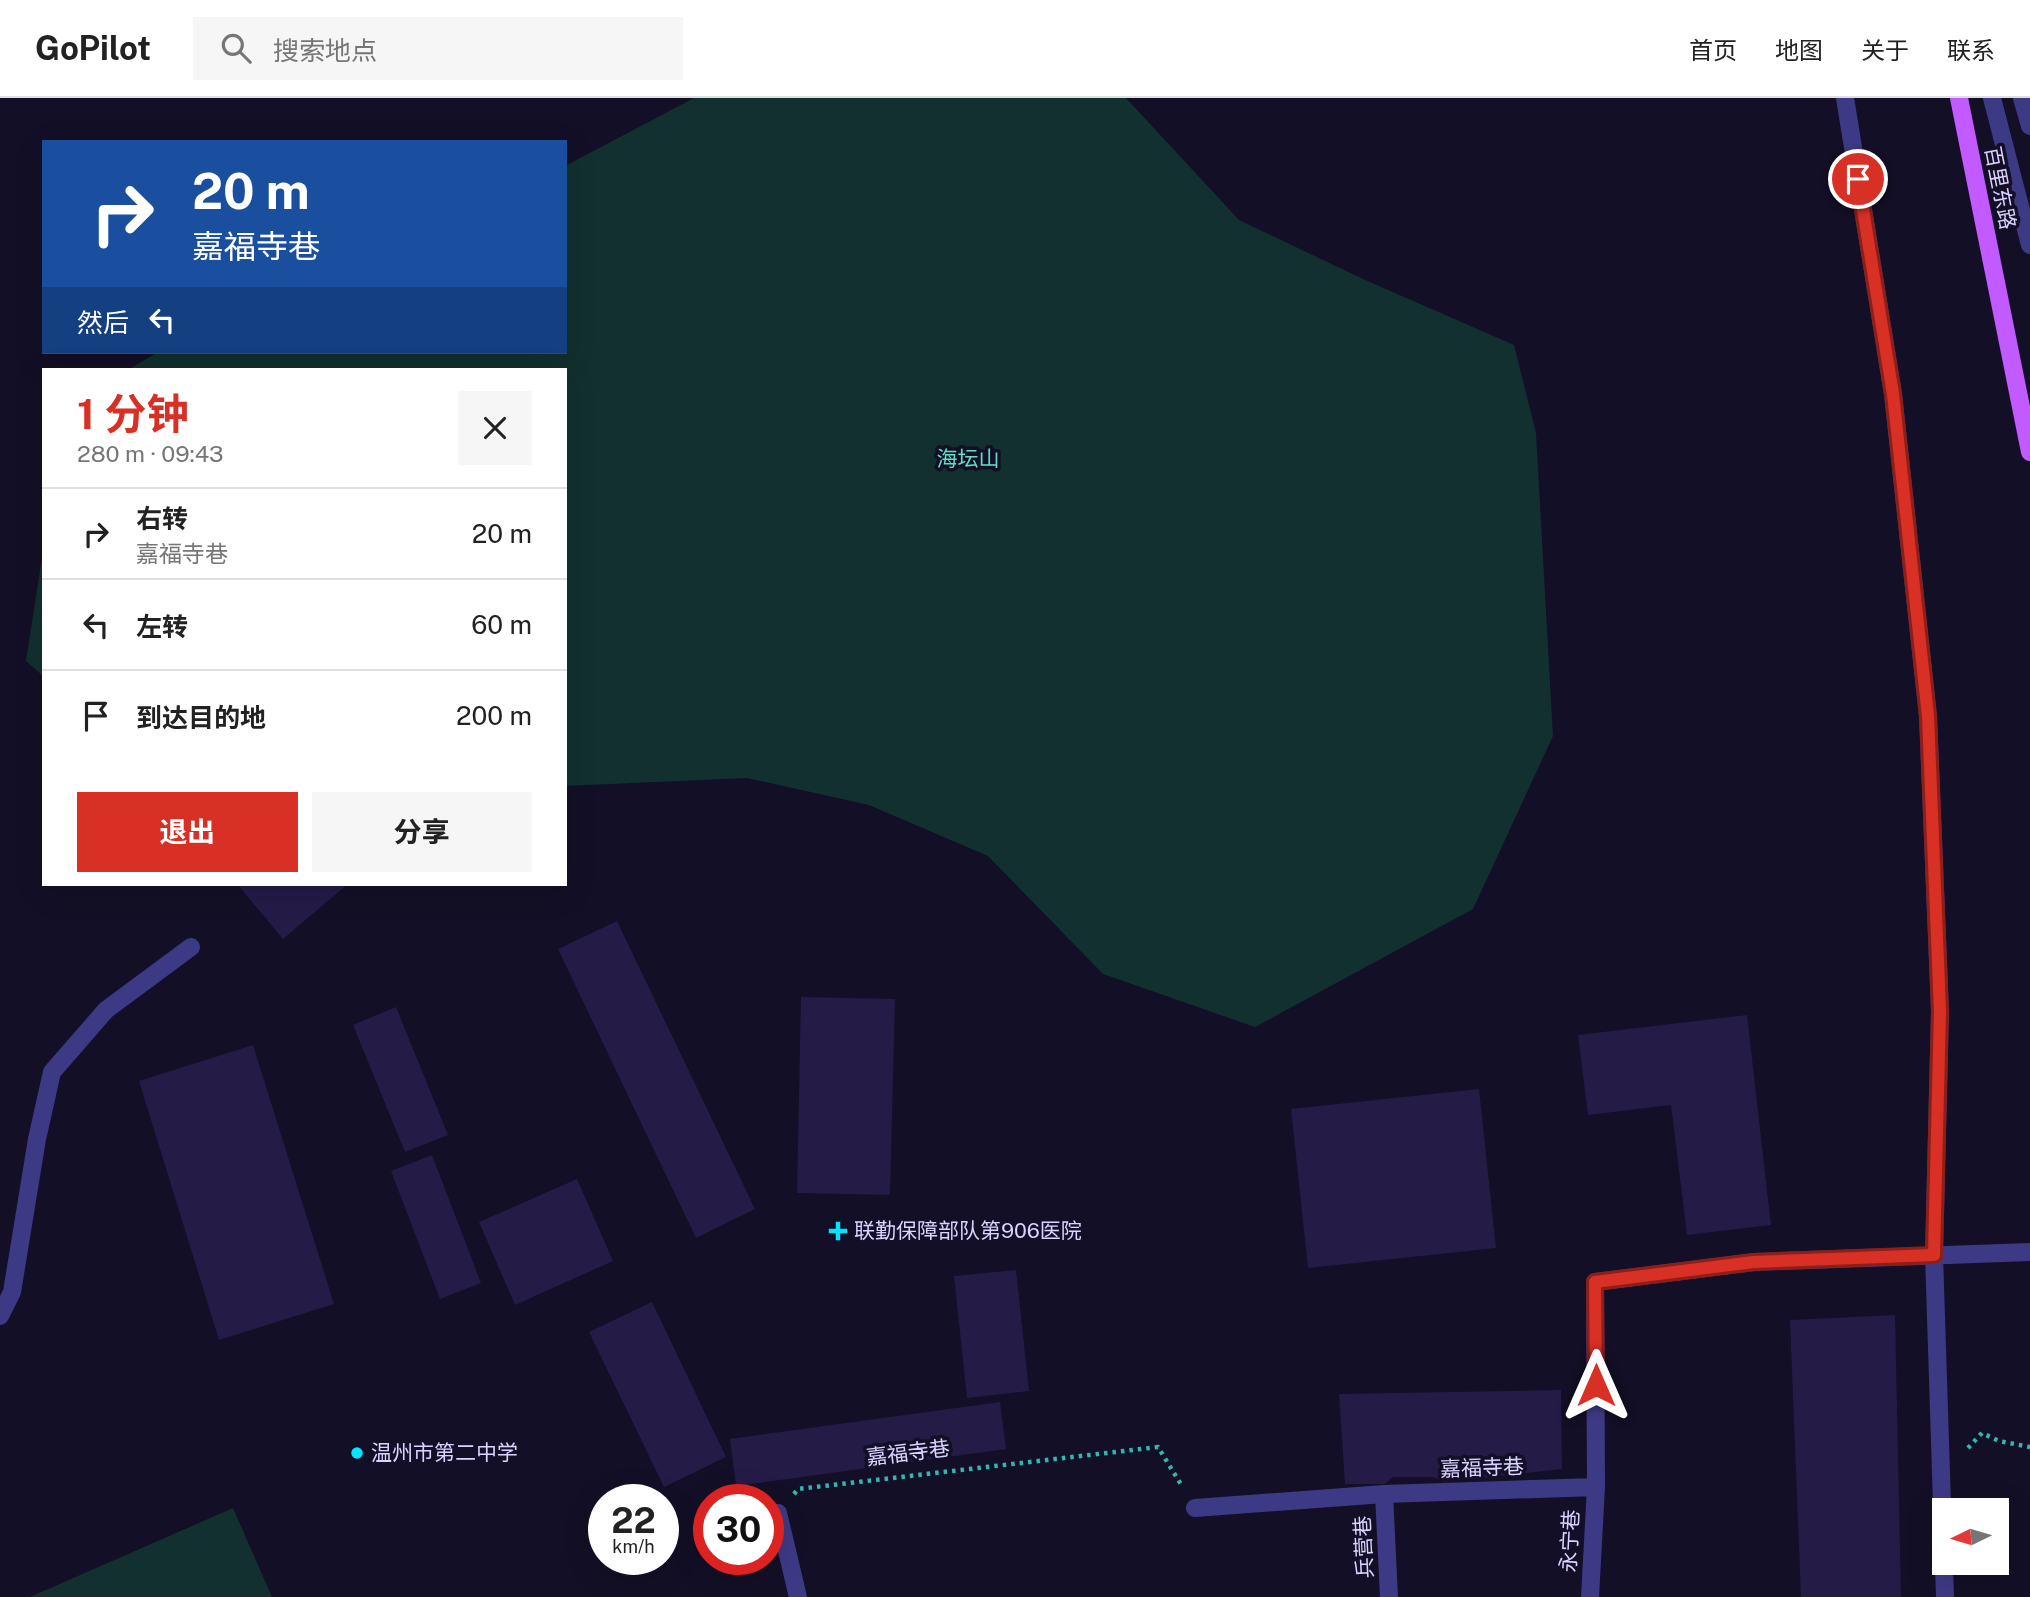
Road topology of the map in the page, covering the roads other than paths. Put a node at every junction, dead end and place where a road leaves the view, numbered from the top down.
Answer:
1 (1845, 98) edge
2 (1959, 98) edge
3 (1992, 98) edge
4 (2022, 98) edge
5 (2030, 125) edge
6 (2030, 244) edge
7 (2030, 452) edge
8 (191, 947) dead end
9 (2030, 1252) edge
10 (1934, 1255) junction
11 (0, 1316) edge
12 (1596, 1487) junction
13 (1384, 1494) junction
14 (1195, 1508) road end
15 (784, 1538) edge
16 (798, 1597) edge
17 (1390, 1597) edge
18 (1590, 1597) edge
19 (1945, 1597) edge

1 - 10 street
2 - 7 main road, 百里东路
3 - 6 street
4 - 5 street
8 - 11 street
9 - 10 street
10 - 12 street
10 - 19 street
12 - 13 street, 嘉福寺巷
12 - 18 street, 永宁巷
13 - 14 street, 嘉福寺巷
13 - 17 street, 兵营巷
15 - 16 street

